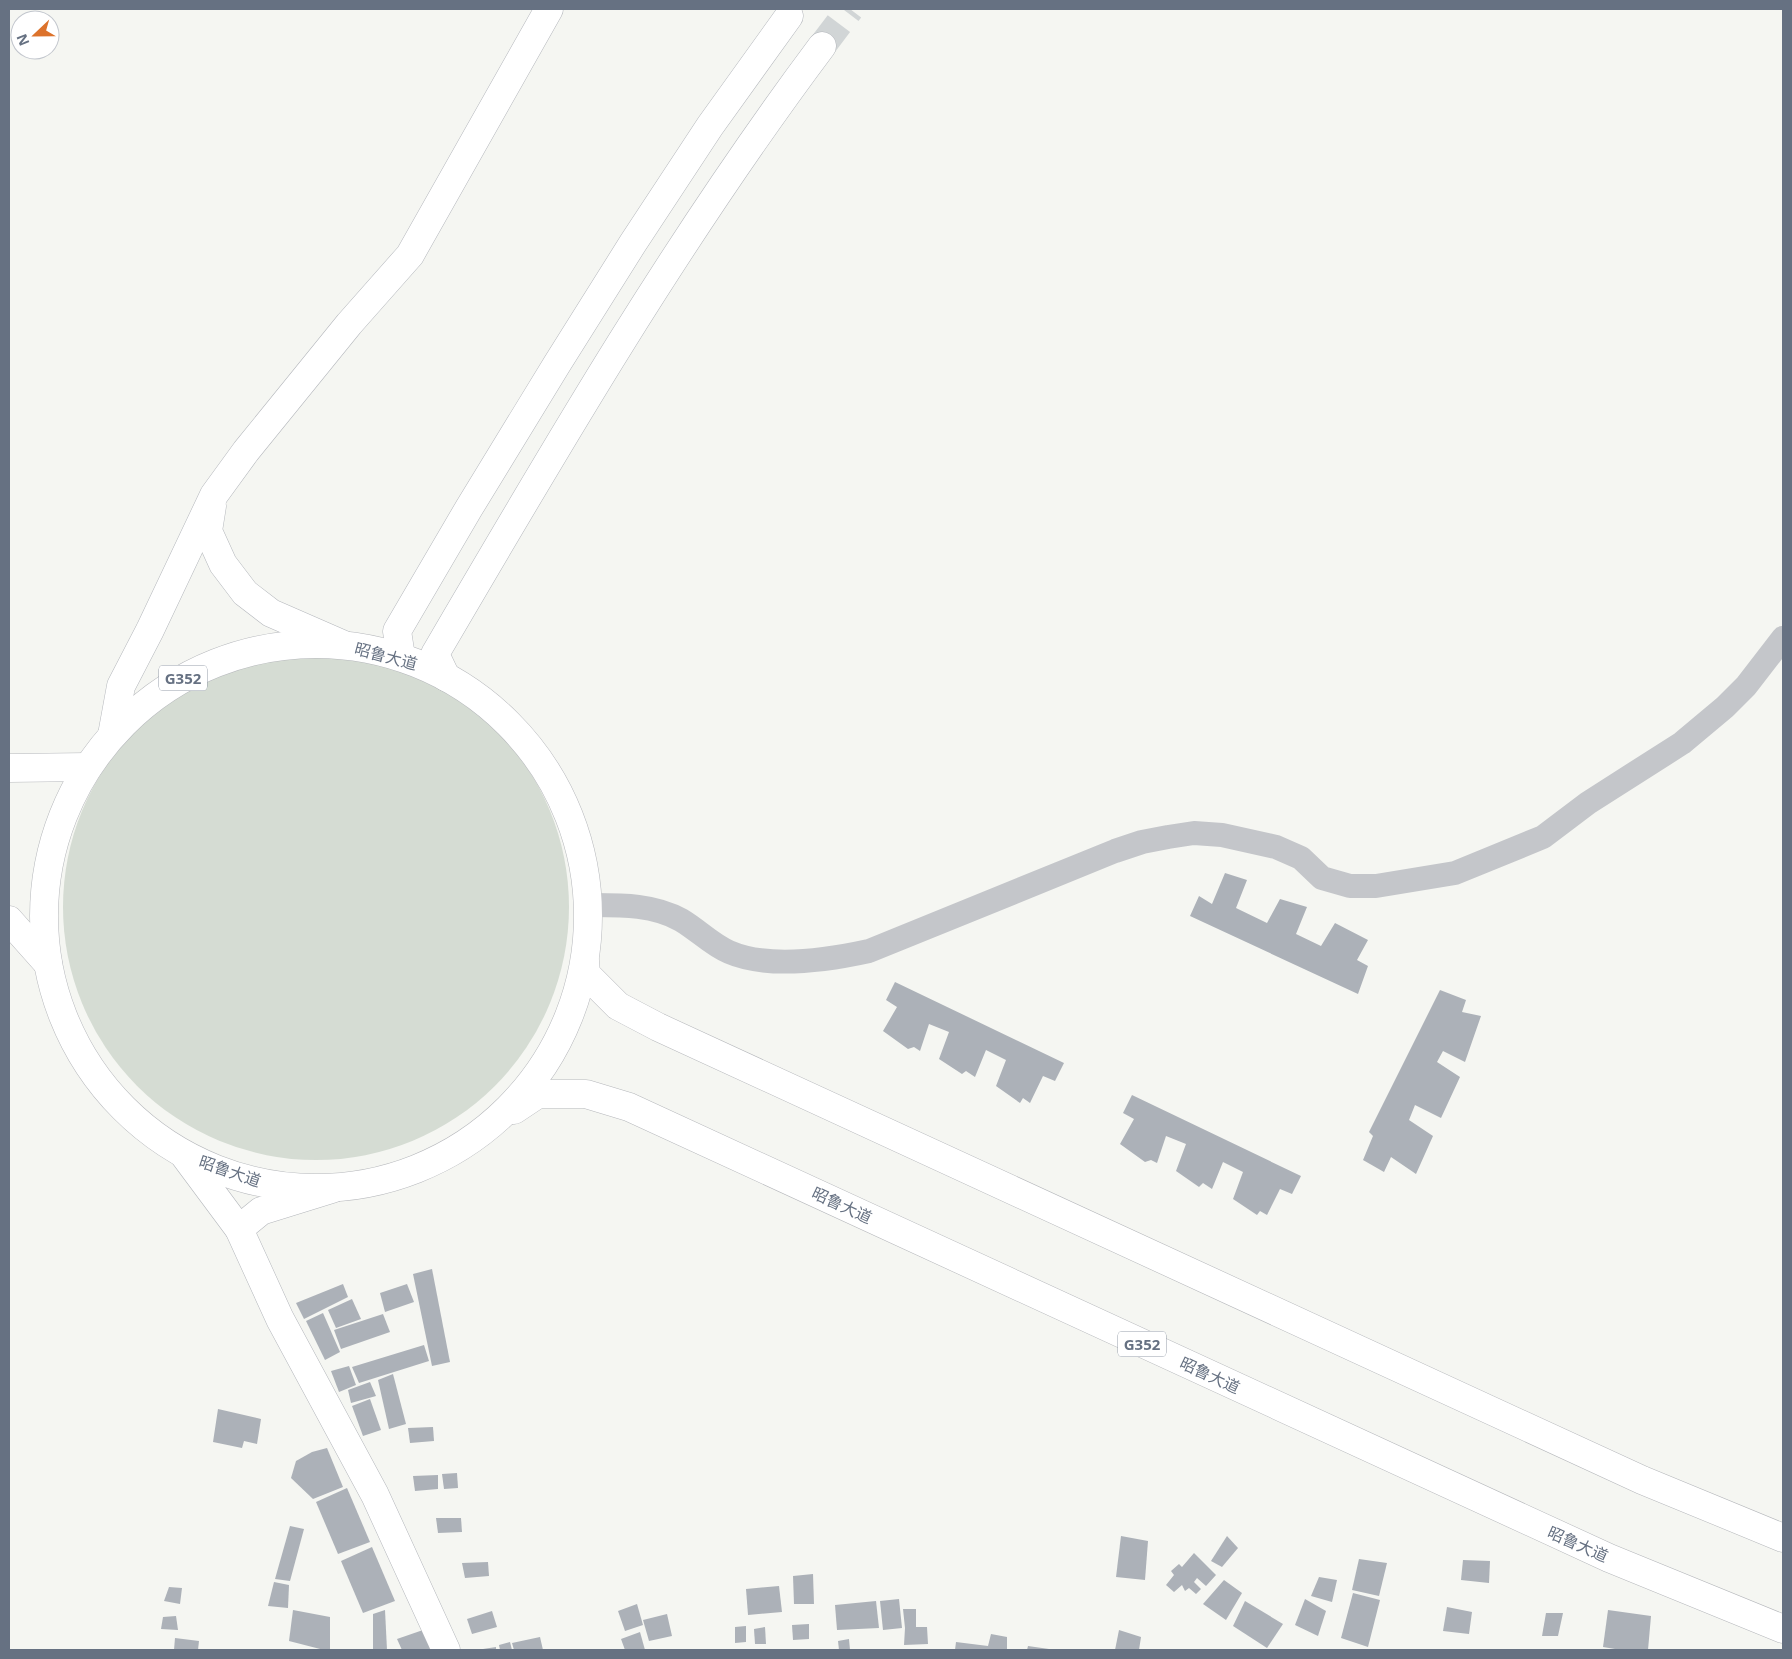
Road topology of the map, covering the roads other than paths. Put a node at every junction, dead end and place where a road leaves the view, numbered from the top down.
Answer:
1 (549, 9) edge
2 (789, 16) dead end
3 (822, 46) tunnel mouth
4 (214, 495) junction
5 (1783, 638) edge
6 (342, 644) junction
7 (401, 657) junction
8 (446, 677) junction
9 (112, 735) junction
10 (88, 767) junction
11 (9, 768) edge
12 (588, 905) junction
13 (9, 920) edge
14 (585, 962) junction
15 (48, 964) junction
16 (500, 1118) junction
17 (184, 1155) junction
18 (332, 1189) junction
19 (239, 1229) junction
20 (1783, 1538) edge
21 (1783, 1629) edge
22 (446, 1650) edge

1 - 4 main road
2 - 7 main road
3 - 8 main road
4 - 6 main road
4 - 9 main road
5 - 12 street
6 - 7 main road, 昭鲁大道 / G352
6 - 9 main road, 昭鲁大道 / G352
7 - 8 main road, 昭鲁大道 / G352
8 - 12 main road, 昭鲁大道 / G352
9 - 10 main road, 昭鲁大道 / G352
10 - 11 main road
10 - 15 main road, 昭鲁大道 / G352
12 - 14 main road, 昭鲁大道 / G352
13 - 15 main road, 昭鲁大道 / G352
14 - 16 main road, 昭鲁大道 / G352
14 - 20 main road, 昭鲁大道 / G352
15 - 17 main road, 昭鲁大道 / G352
16 - 18 main road, 昭鲁大道 / G352
16 - 21 main road, 昭鲁大道 / G352
17 - 18 main road, 昭鲁大道 / G352
17 - 19 main road
18 - 19 main road
19 - 22 main road

